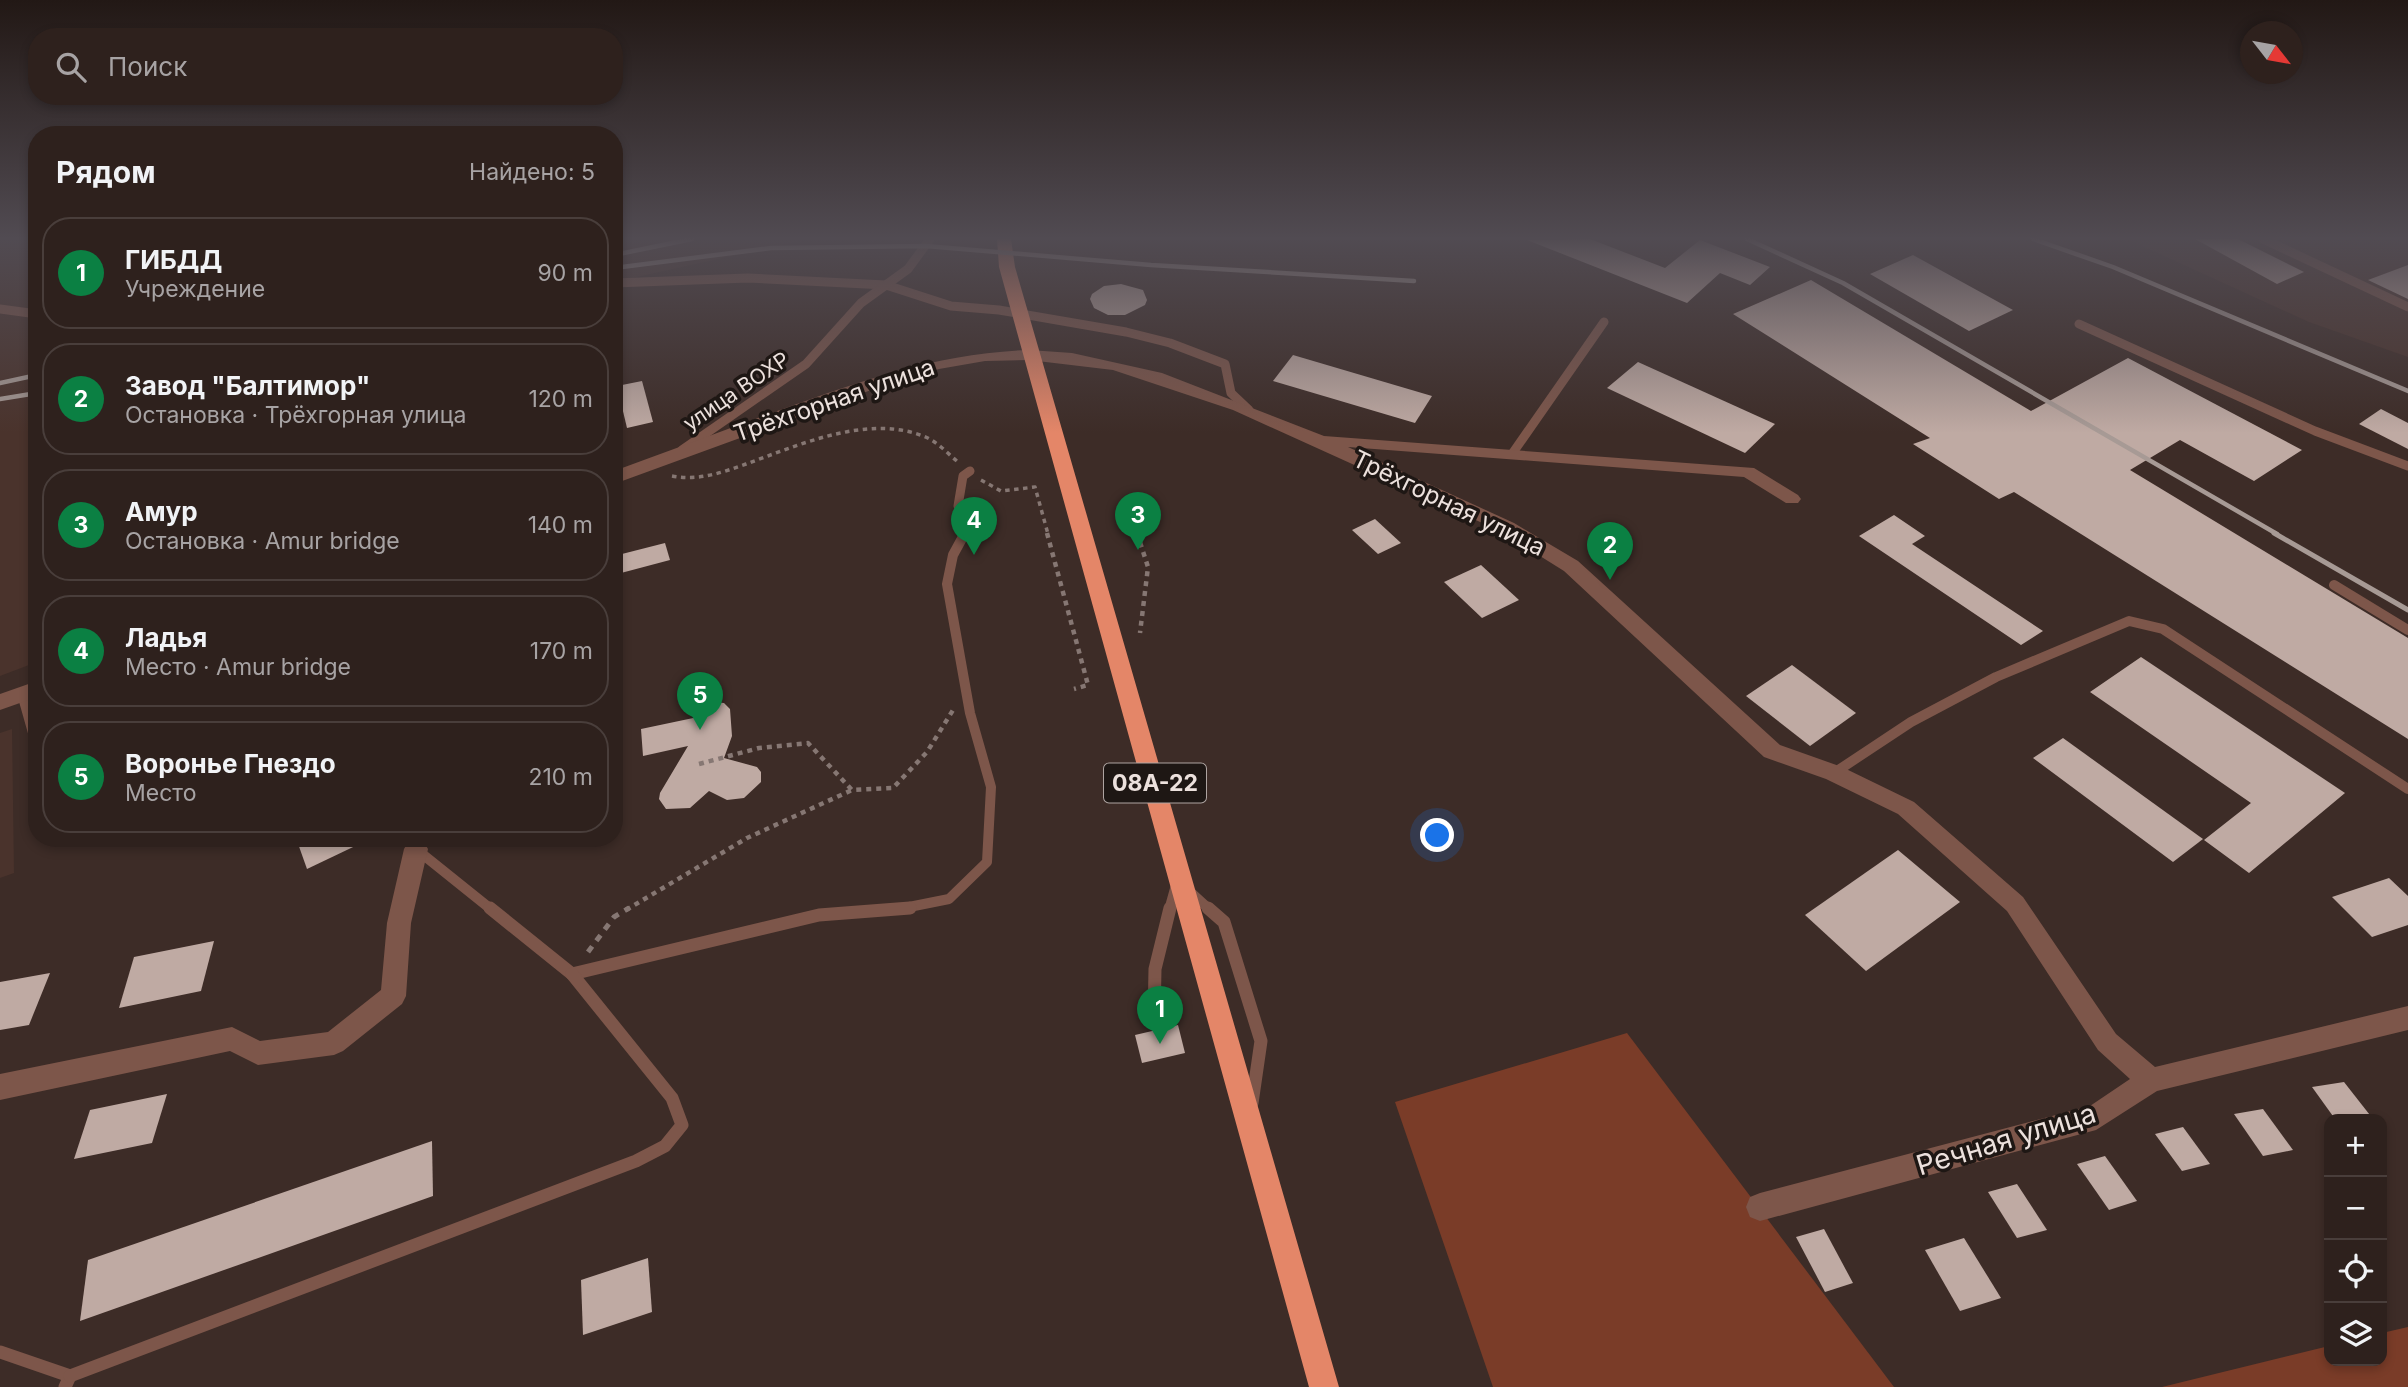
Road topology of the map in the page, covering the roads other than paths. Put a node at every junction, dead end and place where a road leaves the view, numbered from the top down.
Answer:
1 (863, 304) edge
2 (944, 304) edge
3 (1017, 304) edge
4 (0, 309) edge
5 (28, 313) edge
6 (1604, 322) dead end
7 (2080, 324) dead end
8 (1249, 410) junction
9 (1315, 439) junction
10 (677, 454) junction
11 (1512, 454) junction
12 (2408, 466) edge
13 (970, 471) road end
14 (623, 475) edge
15 (1792, 499) dead end
16 (2334, 585) dead end
17 (2408, 630) edge
18 (28, 692) edge
19 (0, 702) edge
20 (1834, 773) junction
21 (2408, 789) edge
22 (413, 847) edge
23 (418, 847) edge
24 (1181, 879) junction
25 (572, 974) junction
26 (2408, 1018) edge
27 (1154, 1020) dead end
28 (2151, 1080) junction
29 (0, 1087) edge
30 (1250, 1119) junction
31 (1760, 1207) dead end
32 (0, 1353) edge
33 (67, 1382) edge
34 (1324, 1387) edge

1 - 10 lane, улица ВОХР
2 - 8 lane
3 - 24 highway, 08А-22
4 - 5 lane
6 - 11 lane
7 - 12 lane
8 - 9 street, Трёхгорная улица
8 - 10 street, Трёхгорная улица
9 - 11 street
9 - 20 street, Трёхгорная улица
10 - 14 street, Трёхгорная улица
11 - 15 street
13 - 25 lane
16 - 17 lane
18 - 19 street
20 - 21 lane
20 - 28 street, Трёхгорная улица
22 - 29 street
23 - 25 lane
24 - 27 lane
24 - 30 highway, 08А-22
24 - 30 lane
25 - 33 lane
26 - 28 street, Речная улица
28 - 31 street, Речная улица
30 - 34 highway, 08А-22
32 - 33 lane

